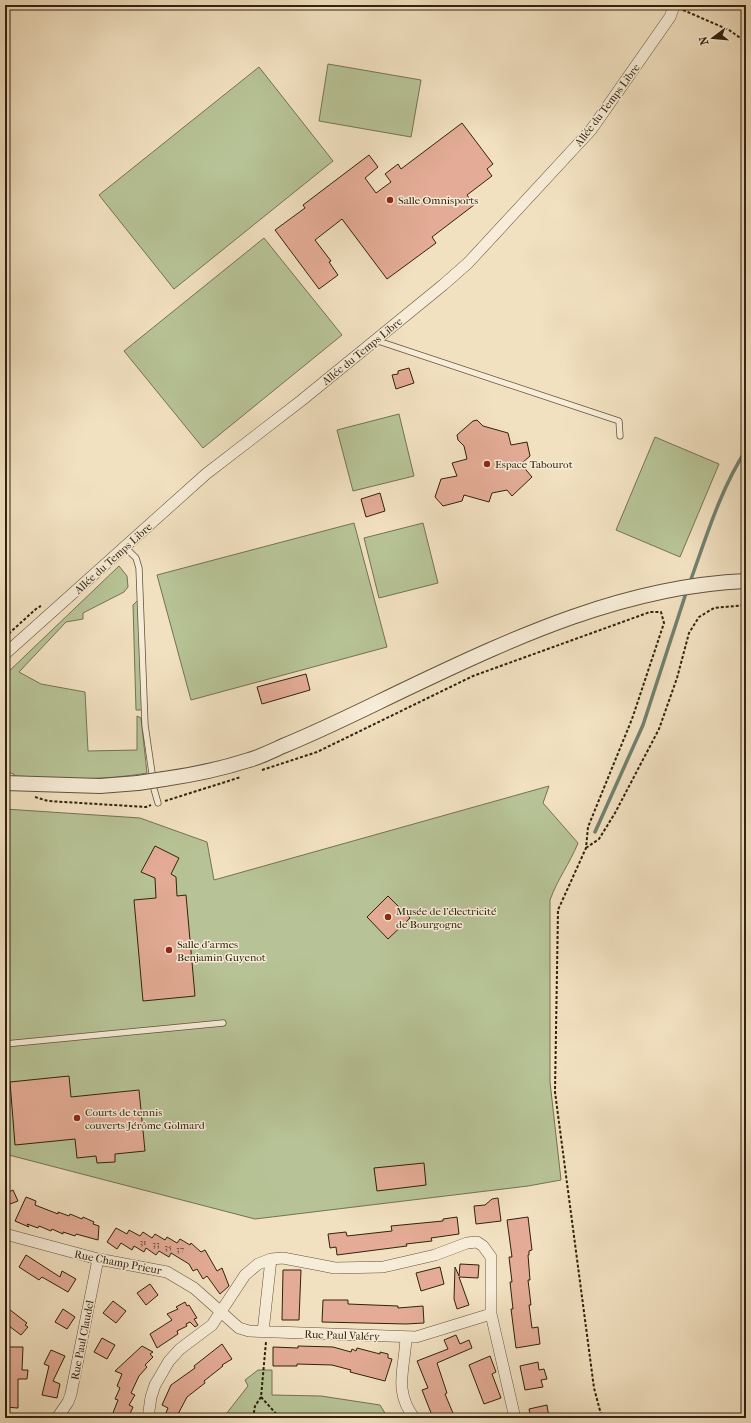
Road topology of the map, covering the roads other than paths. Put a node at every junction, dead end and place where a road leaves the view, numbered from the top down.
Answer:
1 (674, 6) edge
2 (375, 340) junction
3 (620, 436) dead end
4 (126, 548) junction
5 (746, 581) edge
6 (5, 654) edge
7 (156, 780) junction
8 (5, 783) edge
9 (158, 803) dead end
10 (223, 1023) dead end
11 (5, 1044) edge
12 (5, 1234) edge
13 (98, 1259) junction
14 (271, 1259) junction
15 (220, 1311) junction
16 (491, 1314) junction
17 (265, 1332) junction
18 (406, 1337) junction
19 (57, 1418) edge
20 (148, 1418) edge
21 (414, 1418) edge
22 (515, 1418) edge

1 - 2 street, Allée du Temps Libre
2 - 3 lane
2 - 4 street, Allée du Temps Libre
4 - 6 street, Allée du Temps Libre
4 - 7 lane
5 - 7 street
7 - 8 street, bridge
7 - 9 lane
10 - 11 lane
12 - 13 street, Rue Champ Prieur
13 - 15 street, Rue Champ Prieur
13 - 19 street, Rue Paul Claudel
14 - 15 street
14 - 16 street
14 - 17 street
15 - 17 street, Rue Champ Prieur
15 - 20 street
16 - 18 street, Rue Paul Valéry
16 - 22 street
17 - 18 street, Rue Paul Valéry
18 - 21 street

